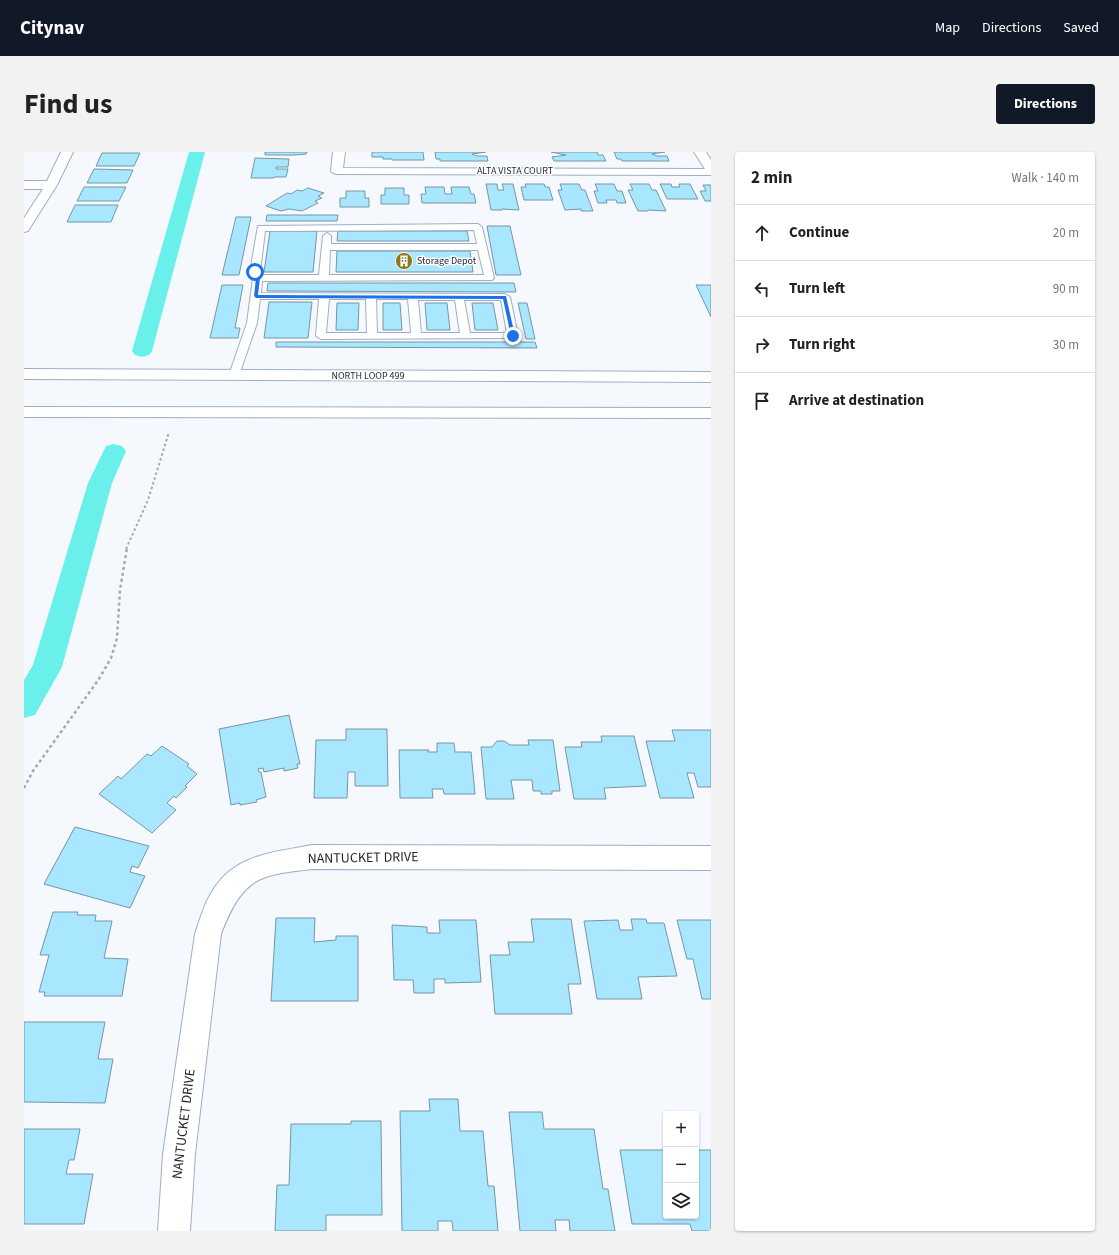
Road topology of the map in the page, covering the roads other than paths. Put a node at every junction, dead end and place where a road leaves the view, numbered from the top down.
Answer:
1 (67, 152) edge
2 (339, 152) edge
3 (700, 152) edge
4 (520, 158) dead end
5 (711, 170) edge
6 (523, 171) junction
7 (24, 185) edge
8 (51, 185) junction
9 (327, 227) junction
10 (24, 228) edge
11 (326, 247) junction
12 (482, 247) junction
13 (324, 277) junction
14 (258, 278) junction
15 (256, 296) junction
16 (324, 297) junction
17 (371, 297) junction
18 (413, 297) junction
19 (459, 297) junction
20 (372, 336) junction
21 (416, 336) junction
22 (465, 336) junction
23 (24, 374) edge
24 (234, 375) junction
25 (711, 377) edge
26 (24, 412) edge
27 (711, 413) edge
28 (711, 858) edge
29 (174, 1231) edge

1 - 8 street
2 - 6 street, ALTA VISTA COURT
3 - 5 street
4 - 6 street
5 - 6 street, ALTA VISTA COURT
7 - 8 street
8 - 10 street
9 - 11 lane
9 - 12 lane
9 - 14 lane
11 - 12 lane
11 - 13 lane
12 - 13 lane
13 - 14 lane
14 - 15 lane
15 - 16 lane
15 - 24 lane
16 - 17 lane
16 - 20 lane
17 - 18 lane
17 - 20 lane
18 - 19 lane
18 - 21 lane
19 - 22 lane
19 - 22 lane
20 - 21 lane
21 - 22 lane
23 - 24 street, NORTH LOOP 499
24 - 25 street, NORTH LOOP 499
26 - 27 street
28 - 29 street, NANTUCKET DRIVE

